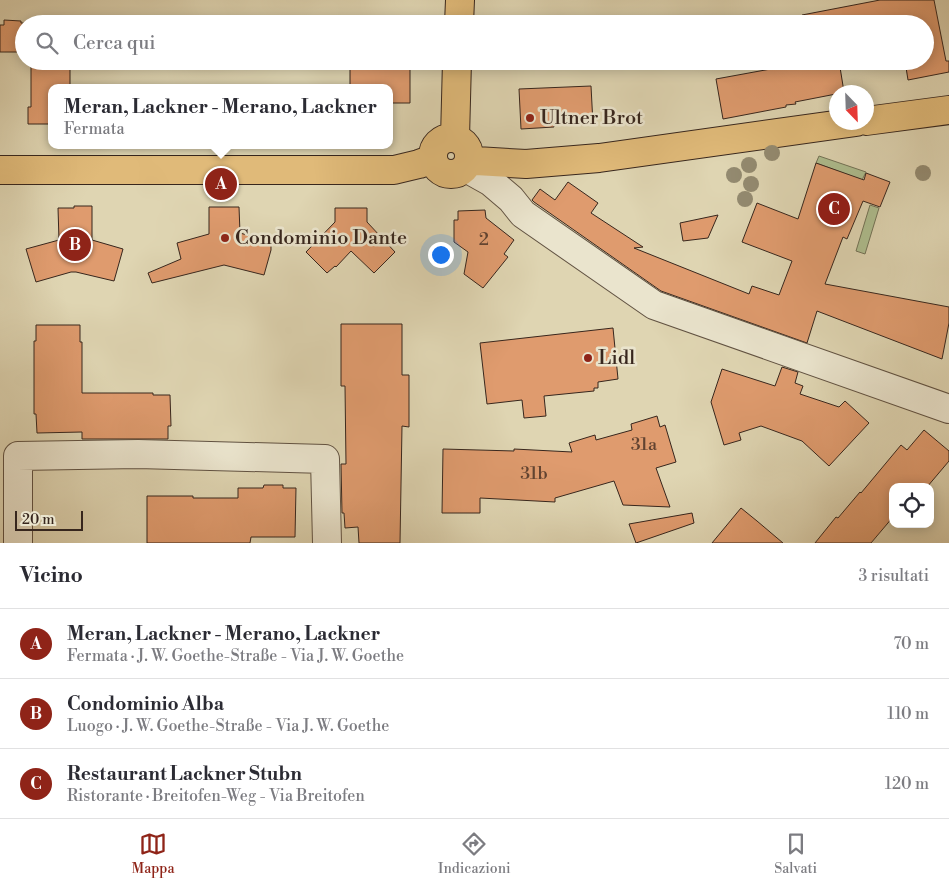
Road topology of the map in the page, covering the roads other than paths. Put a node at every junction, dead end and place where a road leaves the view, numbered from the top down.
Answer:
1 (460, 0) edge
2 (459, 15) edge
3 (457, 70) edge
4 (949, 110) edge
5 (874, 120) edge
6 (829, 126) edge
7 (455, 138) junction
8 (433, 159) junction
9 (467, 165) junction
10 (0, 170) edge
11 (949, 409) edge
12 (18, 543) edge
13 (327, 543) edge

1 - 2 main road
3 - 7 main road
4 - 5 main road
6 - 9 main road
7 - 8 main road
7 - 9 main road
8 - 9 main road
8 - 10 main road
9 - 11 street
12 - 13 street

